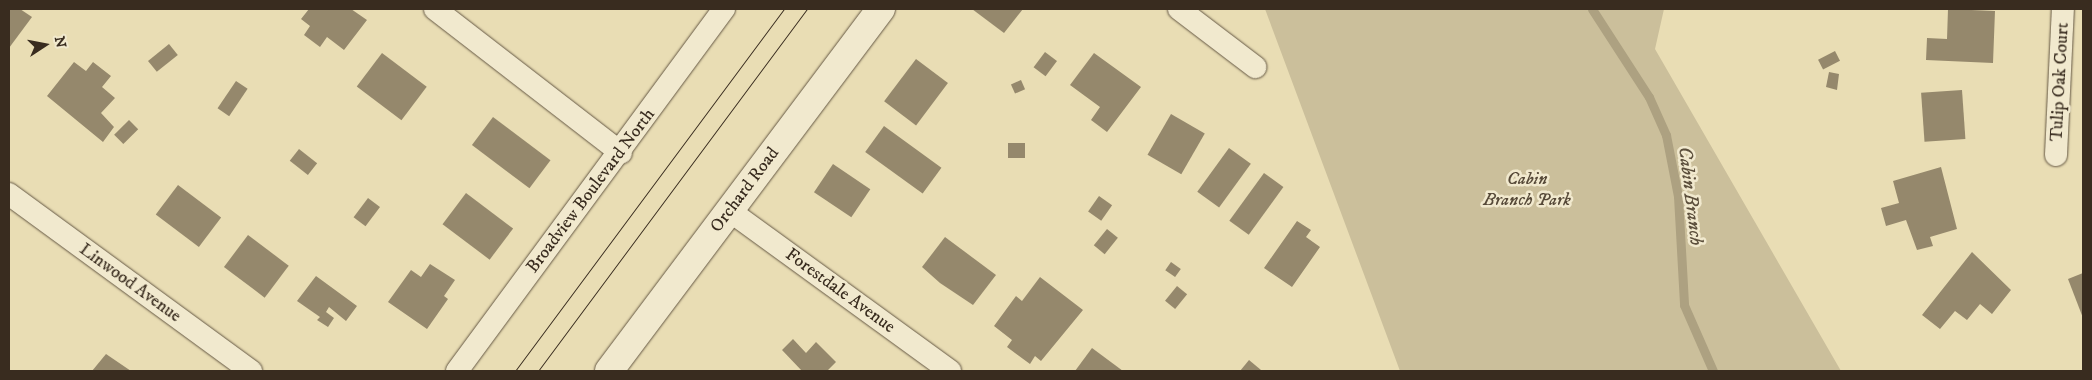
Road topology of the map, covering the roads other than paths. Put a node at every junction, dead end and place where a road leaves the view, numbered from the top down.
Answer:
1 (435, 9) edge
2 (724, 9) edge
3 (881, 9) edge
4 (1179, 9) edge
5 (2063, 9) edge
6 (1255, 66) dead end
7 (621, 153) junction
8 (2056, 155) dead end
9 (9, 194) edge
10 (730, 211) junction
11 (251, 371) edge
12 (457, 371) edge
13 (609, 371) edge
14 (950, 371) edge

1 - 7 street
2 - 7 street, Broadview Boulevard North
3 - 10 street, Orchard Road
4 - 6 street
5 - 8 street, Tulip Oak Court
7 - 12 street, Broadview Boulevard North
9 - 11 street, Linwood Avenue
10 - 13 street, Orchard Road
10 - 14 street, Forestdale Avenue

